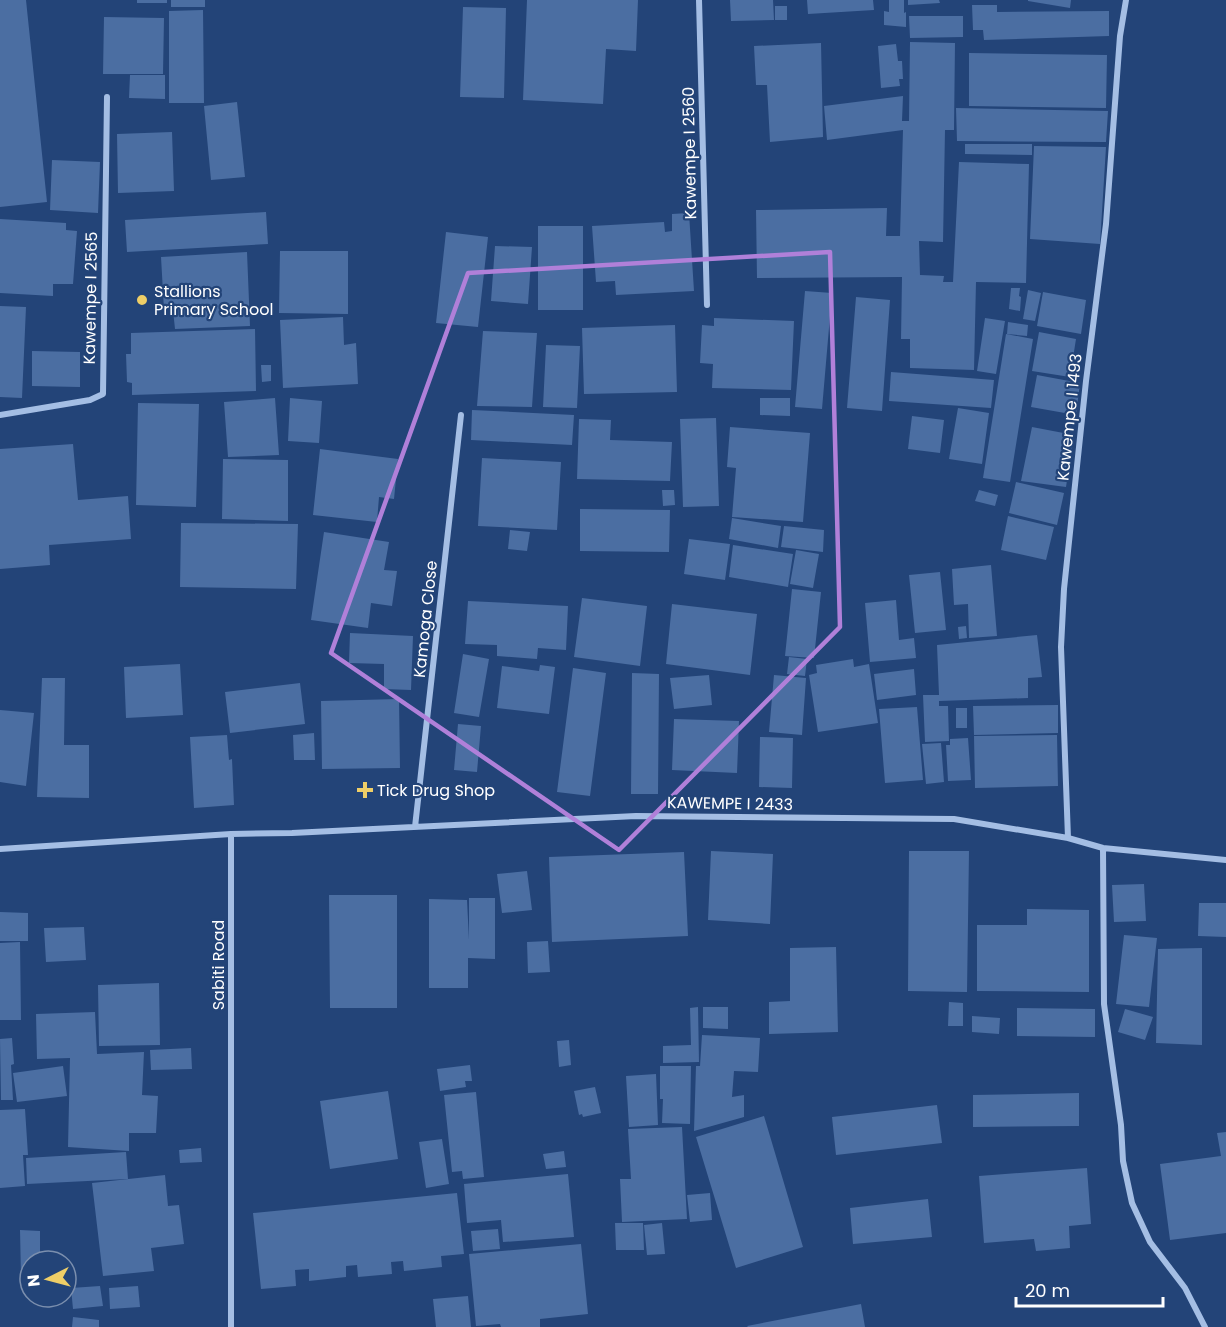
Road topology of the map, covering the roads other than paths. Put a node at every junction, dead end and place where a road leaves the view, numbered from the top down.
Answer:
1 (699, 0) edge
2 (1126, 0) edge
3 (107, 97) dead end
4 (706, 305) dead end
5 (0, 415) edge
6 (461, 415) dead end
7 (415, 826) junction
8 (231, 834) junction
9 (1068, 838) junction
10 (1103, 848) junction
11 (0, 849) edge
12 (1226, 860) edge
13 (231, 1327) edge
14 (1204, 1327) edge

1 - 4 street, Kawempe I 2560
2 - 9 street, Kawempe I 1493
3 - 5 street, Kawempe I 2565
6 - 7 street, Kamoga Close
7 - 8 street, KAWEMPE I 2433
7 - 9 street, KAWEMPE I 2433
8 - 11 street
8 - 13 street, Sabiti Road
9 - 10 street, KAWEMPE I 2433
10 - 12 street, KAWEMPE I 2433
10 - 14 street

